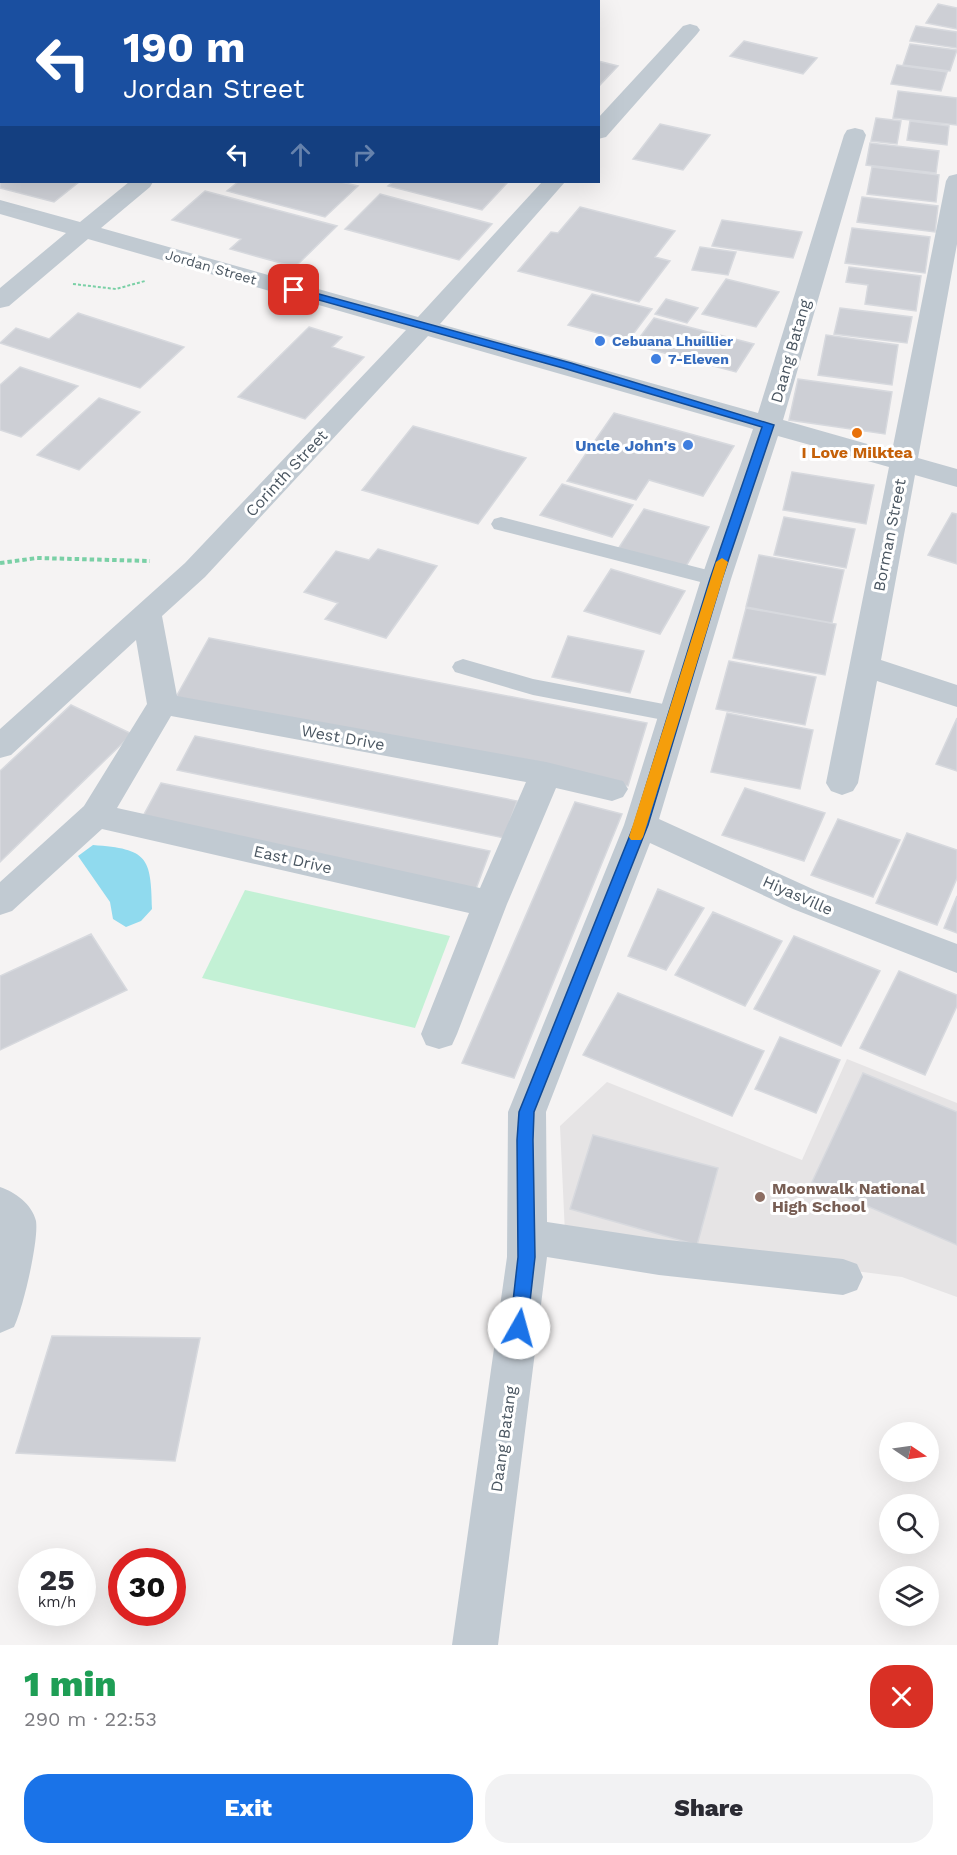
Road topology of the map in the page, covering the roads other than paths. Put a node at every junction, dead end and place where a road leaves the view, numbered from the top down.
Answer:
1 (690, 30) dead end
2 (600, 130) edge
3 (855, 135) dead end
4 (957, 181) edge
5 (141, 183) edge
6 (553, 183) edge
7 (0, 207) edge
8 (83, 230) junction
9 (946, 300) edge
10 (0, 301) edge
11 (424, 326) junction
12 (768, 425) junction
13 (903, 463) junction
14 (957, 478) edge
15 (501, 524) dead end
16 (716, 579) junction
17 (147, 615) junction
18 (864, 666) junction
19 (463, 667) dead end
20 (957, 696) edge
21 (163, 704) junction
22 (674, 714) junction
23 (0, 747) edge
24 (546, 774) junction
25 (842, 783) dead end
26 (612, 789) dead end
27 (96, 815) junction
28 (641, 825) junction
29 (0, 902) edge
30 (490, 904) junction
31 (957, 959) edge
32 (440, 1034) dead end
33 (0, 1204) edge
34 (526, 1236) junction
35 (843, 1277) dead end
36 (0, 1314) edge
37 (475, 1645) edge

1 - 2 street
3 - 12 street, Daang Batang
4 - 9 street, Borman Street
5 - 8 street
6 - 11 street, Corinth Street
7 - 8 street, Jordan Street
8 - 10 street
8 - 11 street, Jordan Street
9 - 13 street, Borman Street
11 - 12 street, Jordan Street
11 - 17 street, Corinth Street
12 - 13 street, Jordan Street
12 - 16 street, Daang Batang
13 - 14 street, Jordan Street
13 - 18 street, Borman Street
15 - 16 lane
16 - 22 street, Daang Batang
17 - 21 street
17 - 23 street, Corinth Street
18 - 20 street
18 - 25 street, Borman Street
19 - 22 lane
21 - 24 street, West Drive
21 - 27 street
22 - 28 street, Daang Batang
24 - 26 street, West Drive
24 - 30 street
27 - 29 street
27 - 30 street, East Drive
28 - 31 street, HiyasVille
28 - 34 street, Daang Batang
30 - 32 street
33 - 36 street
34 - 35 street
34 - 37 street, Daang Batang

